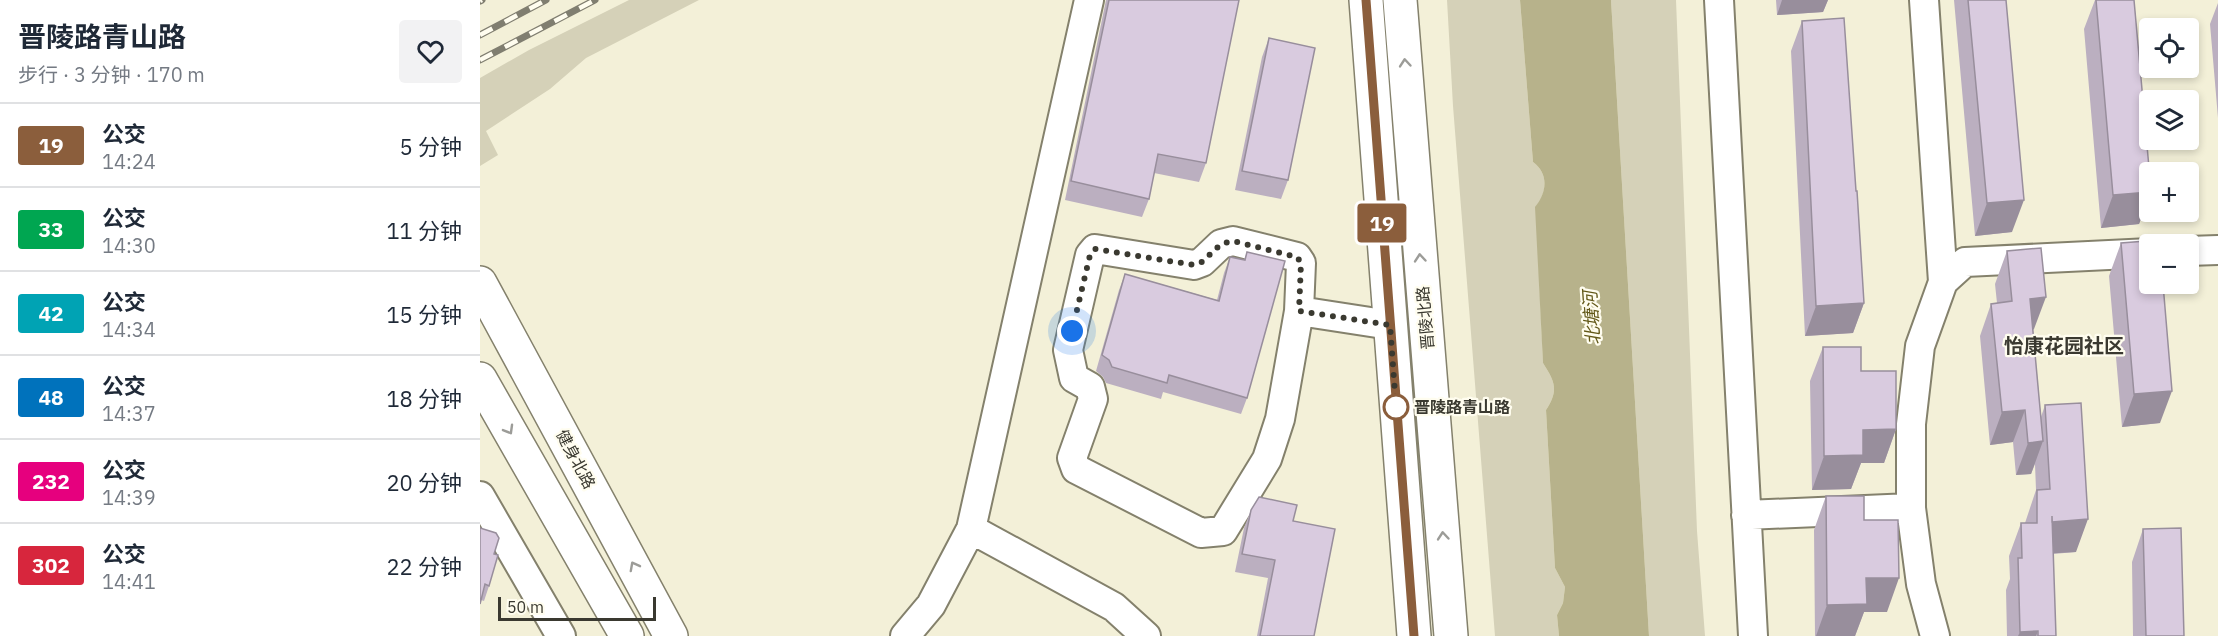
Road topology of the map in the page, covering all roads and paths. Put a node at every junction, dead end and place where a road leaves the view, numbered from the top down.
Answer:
1 (1089, 0) edge
2 (1366, 0) edge
3 (1400, 0) edge
4 (1719, 0) edge
5 (1924, 0) edge
6 (2218, 250) edge
7 (2199, 251) edge
8 (2139, 254) edge
9 (1943, 282) junction
10 (480, 283) edge
11 (1299, 311) junction
12 (480, 325) edge
13 (1390, 325) junction
14 (480, 379) edge
15 (480, 496) edge
16 (1911, 508) junction
17 (1746, 514) junction
18 (971, 529) junction
19 (1446, 574) junction
20 (561, 636) edge
21 (627, 636) edge
22 (645, 636) edge
23 (671, 636) edge
24 (904, 636) edge
25 (1146, 636) edge
26 (1414, 636) edge
27 (1451, 636) edge
28 (1471, 636) edge
29 (1753, 636) edge
30 (1935, 636) edge

1 - 18 street
2 - 13 main road
19 -> 3 main road, 晋陵北路
4 - 17 street
5 - 9 street
6 - 7 street
8 - 9 street
9 - 16 street
23 -> 10 main road, 健身北路
11 - 11 street
11 - 13 street
12 - 22 main road, 健身北路
13 - 26 main road
14 -> 21 main road
15 - 20 street
16 - 17 street
16 - 30 street
17 - 29 street
18 - 24 street
18 - 25 street
19 - 27 main road, 晋陵北路
19 - 28 main road

